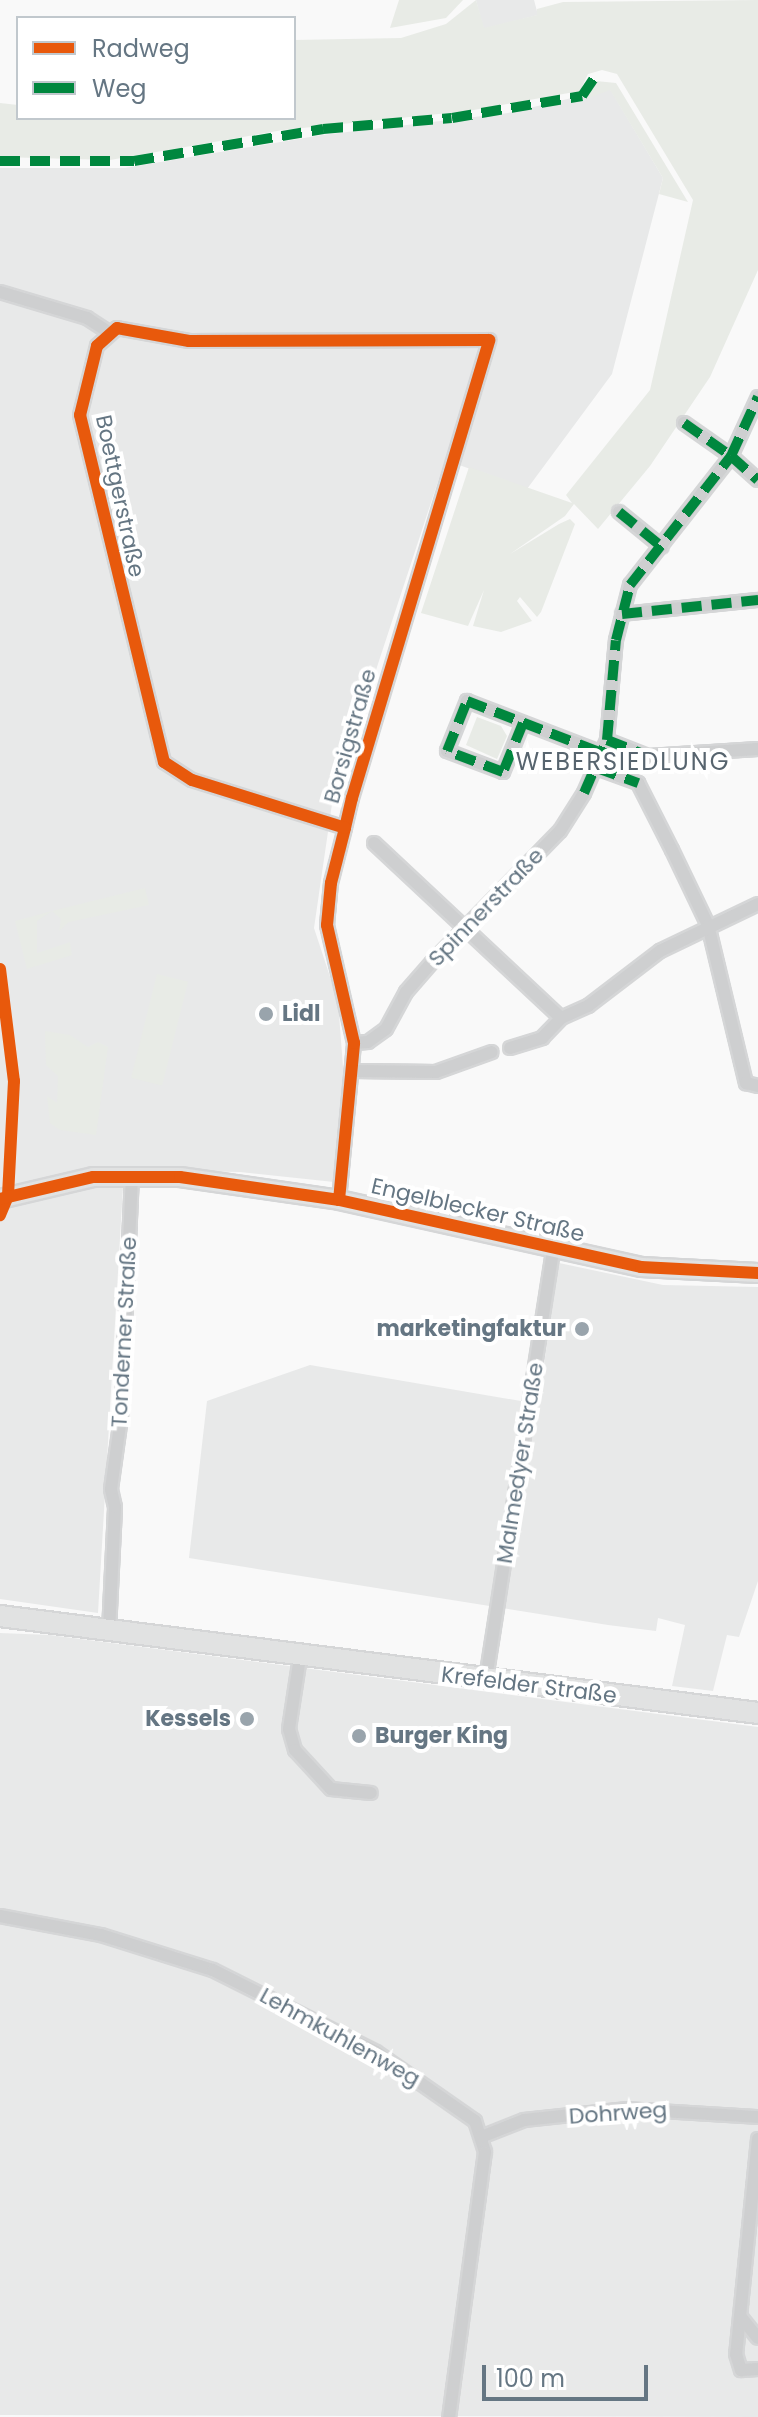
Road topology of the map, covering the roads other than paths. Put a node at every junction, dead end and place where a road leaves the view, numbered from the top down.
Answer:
1 (0, 292) edge
2 (110, 333) junction
3 (758, 397) edge
4 (684, 423) dead end
5 (731, 456) junction
6 (758, 480) edge
7 (619, 512) dead end
8 (662, 547) junction
9 (758, 600) edge
10 (622, 614) junction
11 (523, 723) junction
12 (607, 740) junction
13 (758, 749) edge
14 (602, 753) junction
15 (597, 768) junction
16 (345, 828) junction
17 (374, 843) dead end
18 (758, 904) edge
19 (708, 925) junction
20 (465, 930) junction
21 (561, 1018) junction
22 (354, 1043) junction
23 (510, 1048) dead end
24 (492, 1052) dead end
25 (354, 1071) junction
26 (758, 1086) edge
27 (132, 1176) junction
28 (0, 1199) edge
29 (339, 1200) junction
30 (554, 1247) junction
31 (758, 1273) edge
32 (0, 1616) edge
33 (109, 1631) junction
34 (300, 1657) junction
35 (486, 1679) junction
36 (758, 1713) edge
37 (371, 1793) dead end
38 (0, 1916) edge
39 (758, 2117) edge
40 (481, 2137) junction
41 (758, 2139) edge
42 (740, 2316) junction
43 (758, 2338) edge
44 (758, 2369) edge
45 (449, 2417) edge

1 - 2 street
2 - 16 street, Boettgerstraße
2 - 16 street, Borsigstraße
3 - 5 street, Spinnerstraße
4 - 5 street
5 - 6 street
5 - 8 street, Spinnerstraße
7 - 8 street
8 - 10 street, Spinnerstraße
9 - 10 street
10 - 12 street, Spinnerstraße
11 - 11 street
11 - 14 street
12 - 13 street
12 - 14 street, Spinnerstraße
14 - 15 street, Spinnerstraße
15 - 19 street
15 - 20 street, Spinnerstraße
16 - 22 street, Borsigstraße
17 - 20 street
18 - 19 street
19 - 21 street
19 - 26 street
20 - 21 street
20 - 22 street, Spinnerstraße
21 - 23 street
22 - 25 street, Borsigstraße
24 - 25 street
25 - 29 street, Borsigstraße
27 - 28 street, Engelblecker Straße
27 - 29 street, Engelblecker Straße
27 - 33 street, Tonderner Straße
29 - 30 street, Engelblecker Straße
30 - 31 street, Engelblecker Straße
30 - 35 street, Malmedyer Straße
32 - 33 main road, Krefelder Straße
33 - 34 main road, Krefelder Straße
34 - 35 main road, Krefelder Straße
34 - 37 street
35 - 36 main road, Krefelder Straße
38 - 40 street, Lehmkuhlenweg
39 - 40 street, Dohrweg
40 - 45 street
41 - 42 street
42 - 43 street
42 - 44 street

